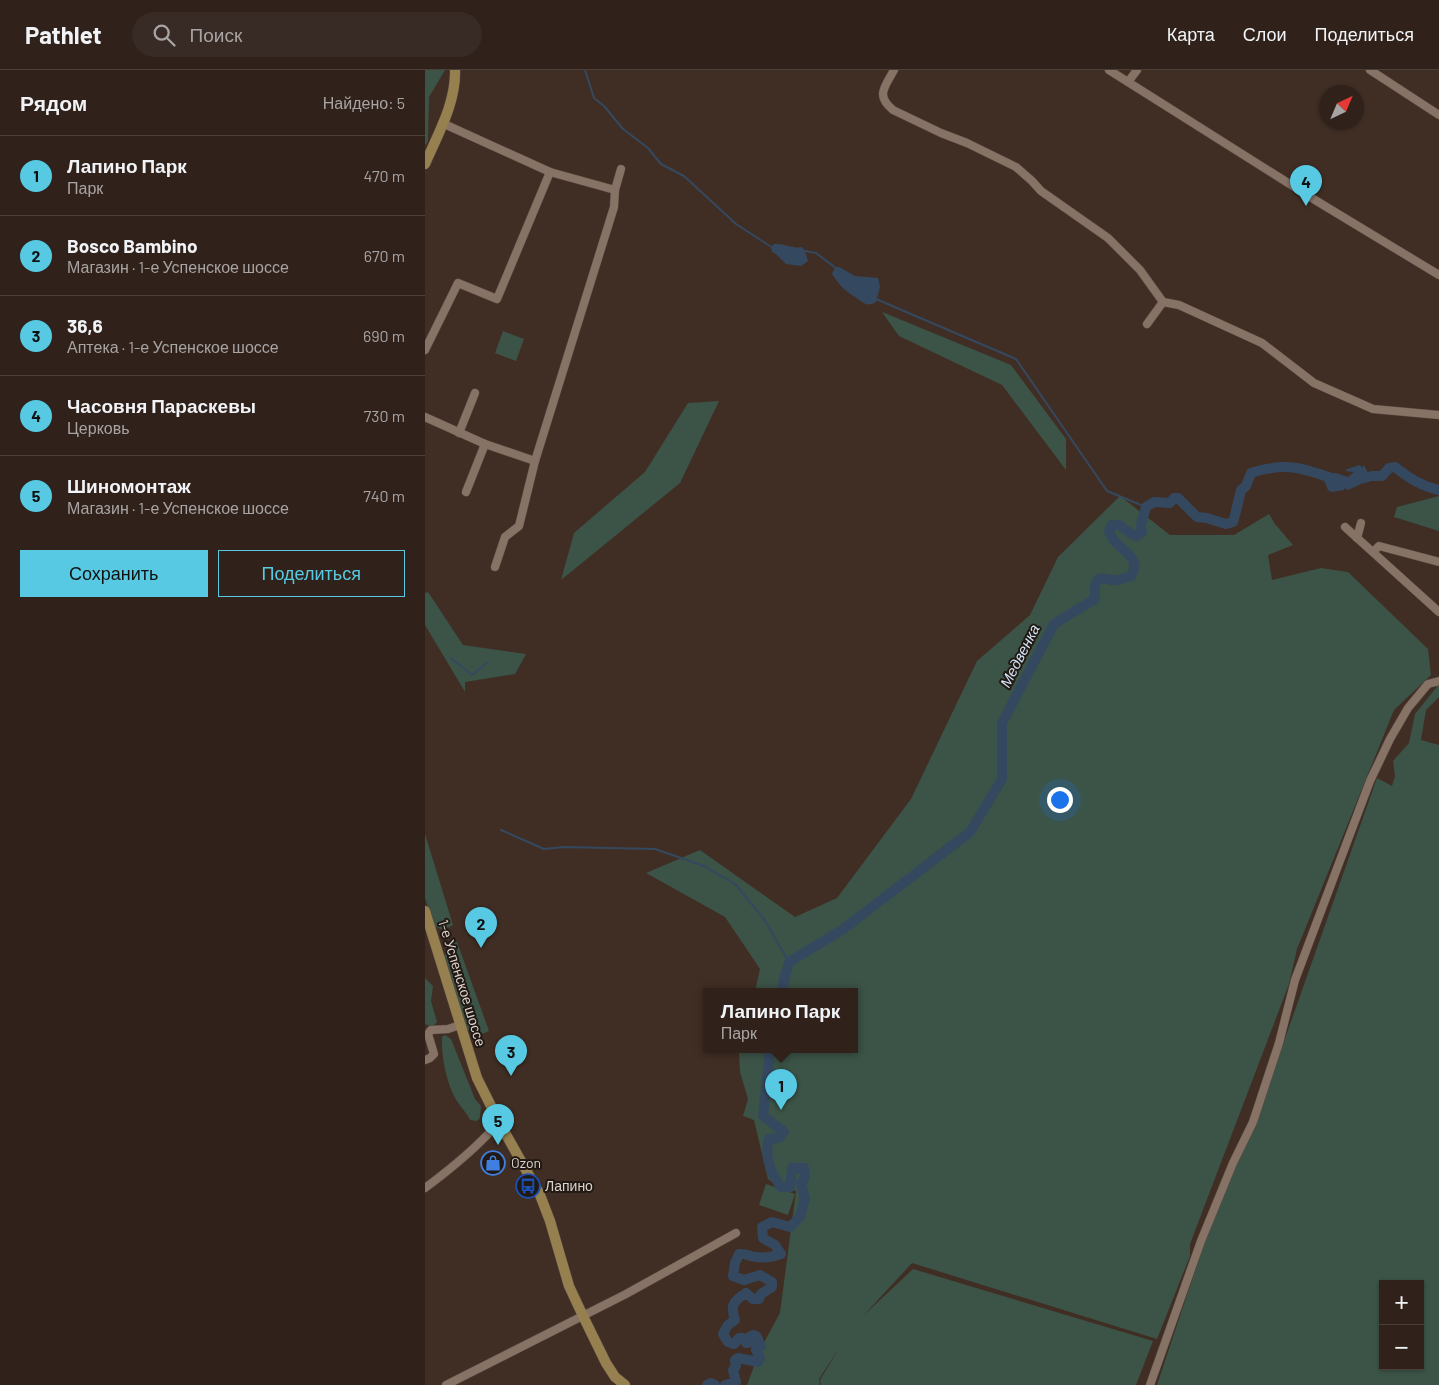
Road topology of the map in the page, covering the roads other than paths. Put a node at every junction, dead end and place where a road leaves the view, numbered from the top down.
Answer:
1 (455, 70) edge
2 (894, 70) edge
3 (1109, 70) edge
4 (1137, 70) edge
5 (1370, 70) edge
6 (1128, 82) junction
7 (1439, 115) edge
8 (442, 124) junction
9 (425, 164) edge
10 (621, 169) dead end
11 (550, 172) junction
12 (615, 190) junction
13 (1439, 275) edge
14 (1163, 302) junction
15 (1147, 324) dead end
16 (425, 350) edge
17 (475, 393) dead end
18 (1439, 415) edge
19 (425, 418) edge
20 (459, 433) junction
21 (485, 444) junction
22 (535, 461) junction
23 (466, 492) dead end
24 (1361, 523) dead end
25 (1345, 527) dead end
26 (1357, 538) junction
27 (1373, 552) junction
28 (1439, 562) edge
29 (495, 567) dead end
30 (1439, 612) edge
31 (1439, 681) edge
32 (425, 911) edge
33 (460, 1025) junction
34 (425, 1060) edge
35 (499, 1122) junction
36 (425, 1188) edge
37 (736, 1233) dead end
38 (583, 1316) junction
39 (446, 1385) edge
40 (625, 1385) edge
41 (1150, 1385) edge

1 - 8 main road
2 - 14 street
3 - 6 street
4 - 6 street
5 - 7 street
6 - 13 street
8 - 9 main road
8 - 11 street
10 - 12 street
11 - 12 street
11 - 16 street
12 - 22 street
14 - 15 street
14 - 18 street
17 - 20 street
19 - 20 street
20 - 21 street
21 - 22 street
21 - 23 street
22 - 29 street
24 - 26 street
25 - 26 street
26 - 27 street
27 - 28 street
27 - 30 street
31 - 41 street
32 - 33 main road, 1-е Успенское шоссе
33 - 34 street
33 - 35 main road, 1-е Успенское шоссе
35 - 36 street
35 - 38 main road, 1-е Успенское шоссе
37 - 38 street
38 - 39 street
38 - 40 main road, 1-е Успенское шоссе

